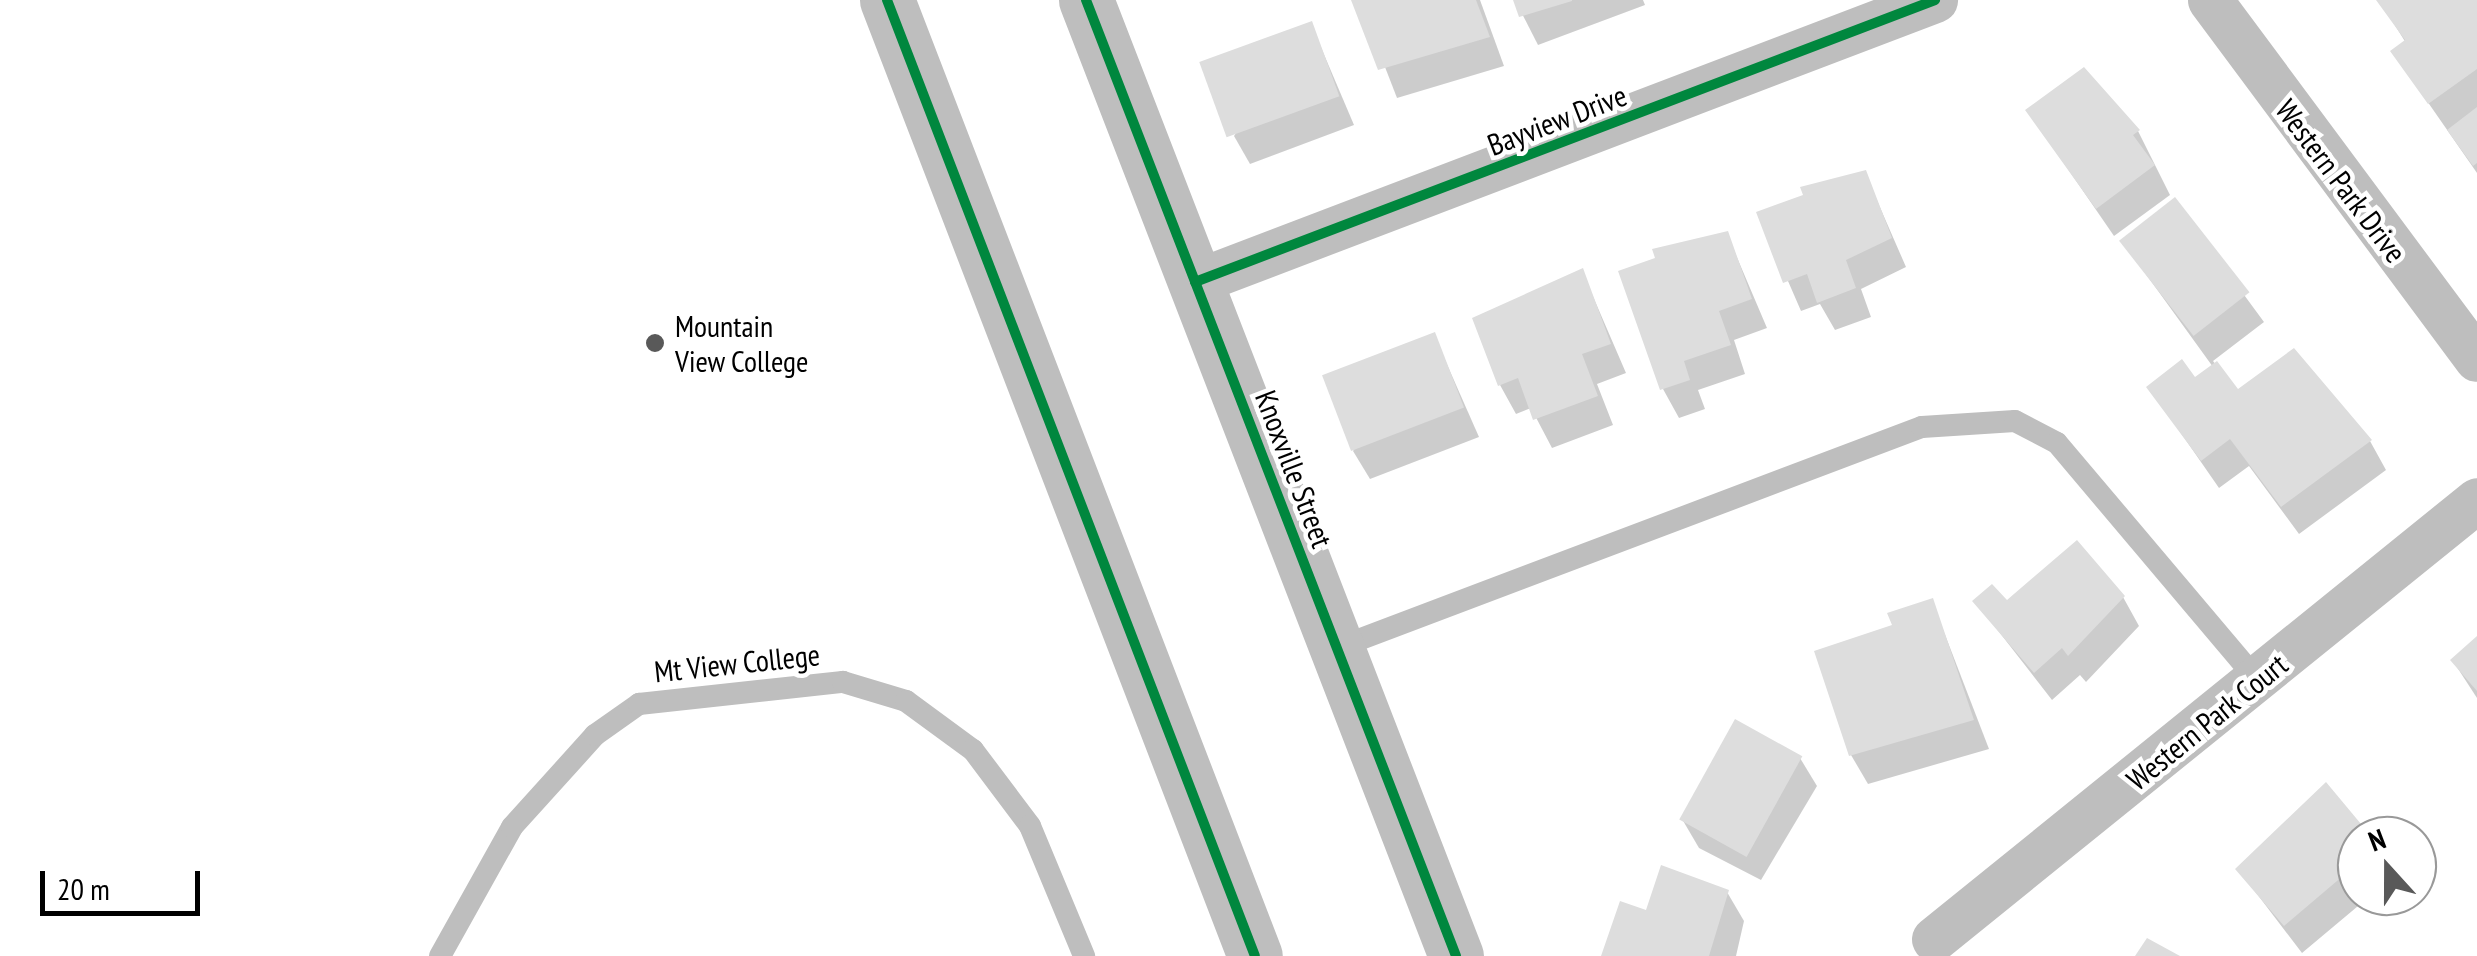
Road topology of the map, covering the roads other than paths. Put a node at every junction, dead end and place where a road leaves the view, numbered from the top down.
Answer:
1 (886, 0) edge
2 (1086, 0) edge
3 (1935, 0) edge
4 (2210, 0) edge
5 (1195, 282) junction
6 (2477, 359) edge
7 (2477, 500) edge
8 (1337, 648) junction
9 (2259, 682) junction
10 (1934, 940) dead end
11 (440, 956) edge
12 (1084, 956) edge
13 (1255, 956) edge
14 (1456, 956) edge

1 - 13 street
2 - 5 street, Knoxville Street
3 - 5 street, Bayview Drive
4 - 6 street, Western Park Drive
5 - 8 street, Knoxville Street
7 - 9 street, Western Park Court
8 - 9 lane
8 - 14 street, Knoxville Street
9 - 10 street, Western Park Court
11 - 12 lane, Mt View College

